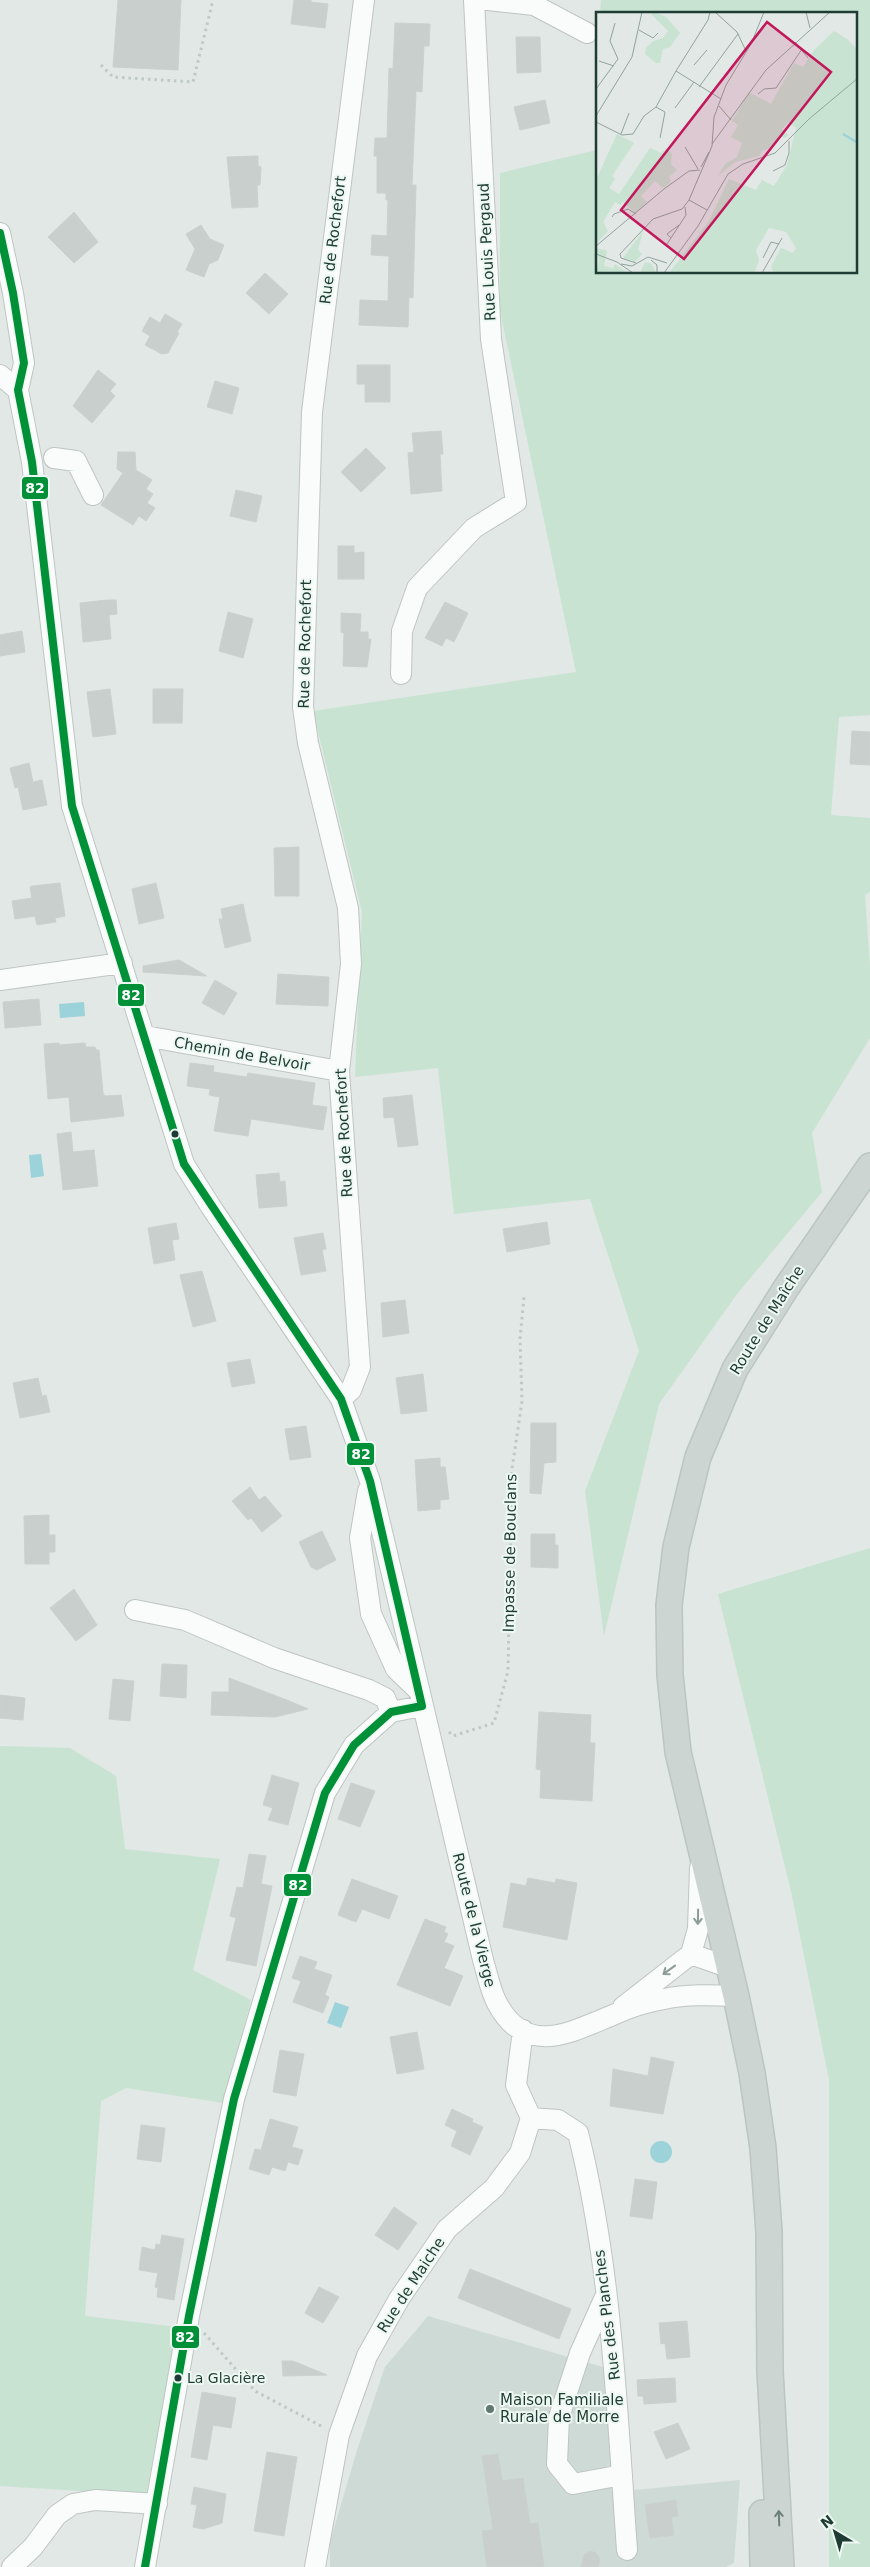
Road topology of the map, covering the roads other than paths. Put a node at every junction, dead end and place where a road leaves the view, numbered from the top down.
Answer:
1 (364, 0) edge
2 (474, 0) edge
3 (488, 0) edge
4 (587, 33) dead end
5 (0, 232) edge
6 (0, 375) edge
7 (18, 390) junction
8 (54, 458) dead end
9 (93, 495) dead end
10 (401, 674) dead end
11 (122, 963) junction
12 (0, 980) edge
13 (145, 1036) junction
14 (339, 1071) junction
15 (870, 1166) edge
16 (341, 1398) junction
17 (370, 1481) junction
18 (135, 1610) dead end
19 (420, 1698) junction
20 (392, 1712) junction
21 (700, 1851) junction
22 (691, 1954) junction
23 (728, 1967) junction
24 (736, 1996) junction
25 (613, 2014) junction
26 (523, 2030) junction
27 (531, 2118) junction
28 (606, 2297) junction
29 (770, 2371) junction
30 (622, 2475) junction
31 (157, 2504) junction
32 (627, 2550) dead end
33 (12, 2567) edge
34 (145, 2567) edge
35 (315, 2567) edge
36 (763, 2567) edge
37 (781, 2567) edge

1 - 14 street, Rue de Rochefort
2 - 10 street, Rue Louis Pergaud
3 - 4 street
5 - 7 street
6 - 7 street
7 - 11 street, Route de la Vierge
8 - 9 street
11 - 12 street
11 - 13 street, Route de la Vierge
13 - 14 street, Chemin de Belvoir
13 - 16 street, Route de la Vierge
14 - 16 street, Rue de Rochefort
15 - 21 main road, Route de Maîche
16 - 17 street, Route de la Vierge
17 - 19 street, Route de la Vierge
17 - 19 street
18 - 20 street
19 - 20 street
19 - 26 street, Route de la Vierge
20 - 31 street
21 -> 22 street
21 - 23 main road, Route de Maîche
22 - 23 street
22 -> 25 street
23 - 24 main road, Route de Maîche
24 - 25 street
24 - 29 main road, Route de Maîche
25 - 26 street, Route de la Vierge
26 - 27 street
27 - 28 street, Rue des Planches
27 - 35 street, Rue de Maiche
28 - 30 street, Rue des Planches
28 - 30 street
29 - 36 main road
37 -> 29 main road
30 - 32 street, Rue des Planches
31 - 33 street
31 - 34 street

